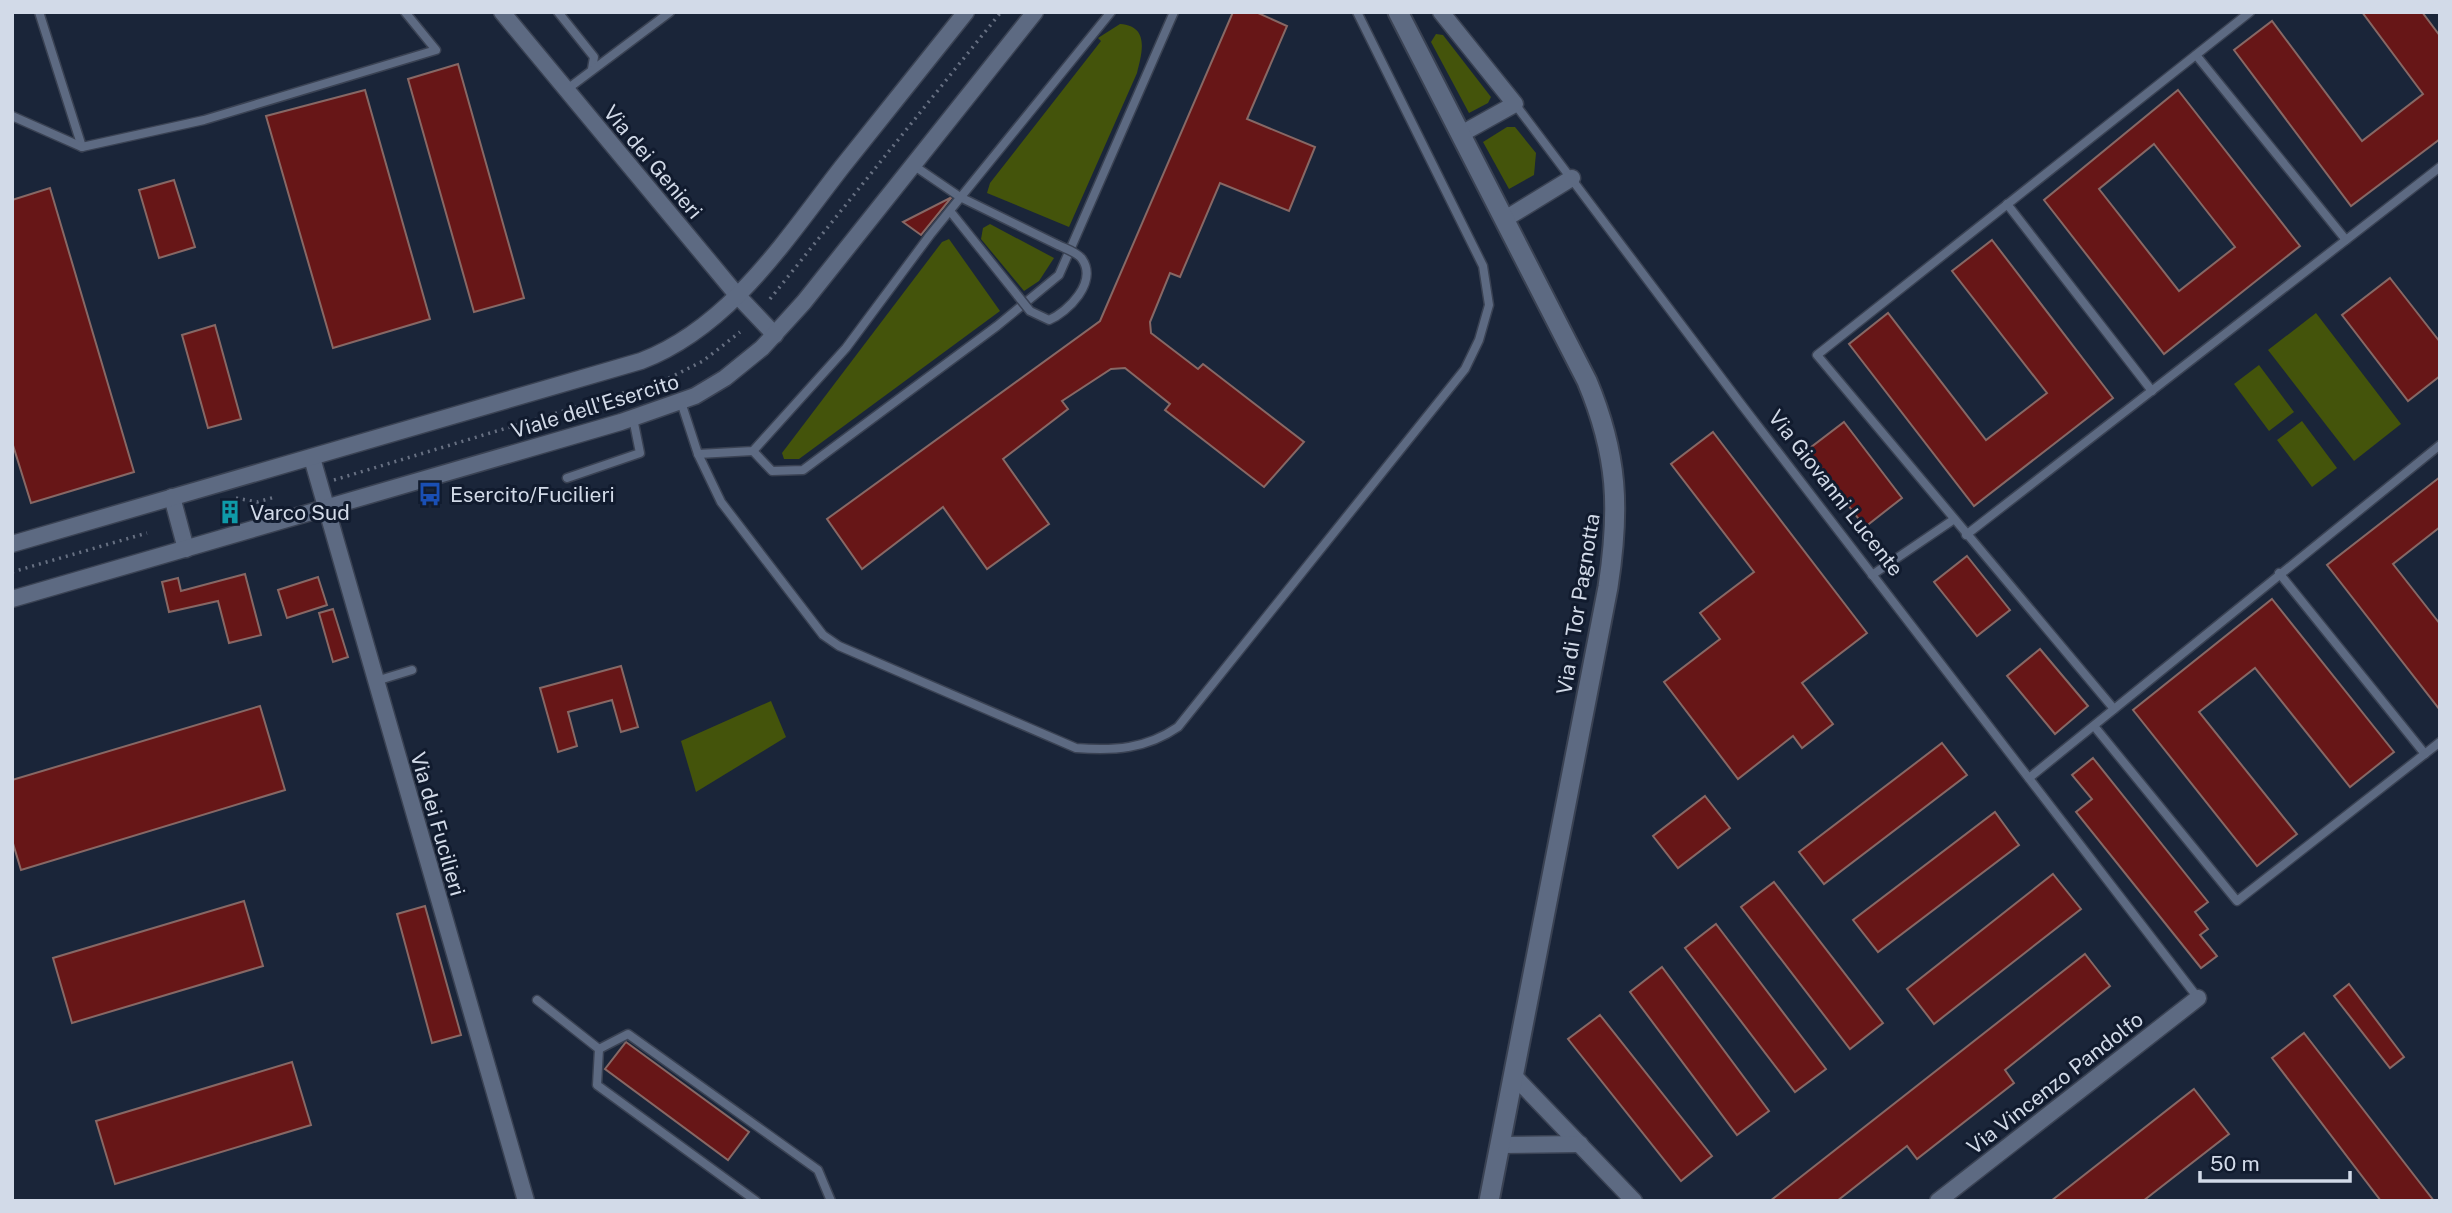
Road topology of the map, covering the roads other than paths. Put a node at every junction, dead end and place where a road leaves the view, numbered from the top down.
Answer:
1 (39, 12) edge
2 (405, 12) edge
3 (502, 12) edge
4 (558, 12) edge
5 (670, 12) edge
6 (966, 12) edge
7 (1035, 12) edge
8 (1111, 12) edge
9 (1174, 12) edge
10 (1357, 12) edge
11 (1398, 12) edge
12 (1441, 12) edge
13 (2250, 12) edge
14 (2196, 55) junction
15 (591, 71) junction
16 (566, 90) junction
17 (1515, 104) junction
18 (12, 116) edge
19 (1461, 134) junction
20 (82, 147) junction
21 (913, 165) junction
22 (2440, 167) edge
23 (1572, 178) junction
24 (960, 197) junction
25 (2007, 204) junction
26 (950, 211) junction
27 (1504, 219) junction
28 (2346, 240) junction
29 (737, 295) junction
30 (775, 335) junction
31 (2152, 391) junction
32 (681, 402) junction
33 (633, 418) junction
34 (2440, 445) edge
35 (753, 451) junction
36 (698, 453) junction
37 (312, 458) junction
38 (567, 478) dead end
39 (172, 497) junction
40 (327, 508) junction
41 (1953, 520) junction
42 (1966, 536) junction
43 (12, 544) edge
44 (186, 549) junction
45 (2279, 573) junction
46 (1872, 575) junction
47 (12, 599) edge
48 (412, 670) dead end
49 (376, 681) junction
50 (2114, 709) junction
51 (2094, 726) junction
52 (2440, 742) edge
53 (2425, 754) junction
54 (2029, 778) junction
55 (2198, 998) joint
56 (537, 1000) dead end
57 (599, 1049) junction
58 (1513, 1075) junction
59 (1580, 1144) junction
60 (1500, 1145) junction
61 (526, 1201) edge
62 (756, 1201) edge
63 (831, 1201) edge
64 (1489, 1201) edge
65 (1634, 1201) edge
66 (1938, 1201) edge

1 - 20 lane
2 - 20 lane
3 - 16 street, Via dei Genieri
4 - 15 lane
5 - 15 lane
6 - 29 street, Viale dell'Esercito
7 - 21 street, Viale dell'Esercito
8 - 24 lane
9 - 35 lane
10 - 36 lane
11 - 19 street, Via di Tor Pagnotta
12 - 17 street, Via Giovanni Lucente
13 - 14 lane
14 - 25 lane
14 - 28 lane
15 - 16 lane
16 - 29 street, Via dei Genieri
17 - 19 street
17 - 23 lane, Via Giovanni Lucente
18 - 20 lane
19 - 27 street, Via di Tor Pagnotta
21 - 24 lane
21 - 30 street, Viale dell'Esercito
22 - 28 lane
23 - 27 street
23 - 46 lane, Via Giovanni Lucente
24 - 26 lane
24 - 26 lane, bridge
25 - 31 lane
25 - 41 lane
26 - 35 lane
27 - 58 street, Via di Tor Pagnotta
28 - 31 lane
29 - 30 street, Via dei Genieri
29 - 37 street, Viale dell'Esercito
30 - 32 street, Viale dell'Esercito
31 - 42 lane
32 - 33 street, Viale dell'Esercito
32 - 36 lane
33 - 38 lane
33 - 40 street, Viale dell'Esercito
34 - 45 lane
35 - 36 lane
37 - 39 street, Viale dell'Esercito
37 - 40 street, Via dei Fucilieri
39 - 43 street, Viale dell'Esercito
39 - 44 street
40 - 44 street, Viale dell'Esercito
40 - 49 street, Via dei Fucilieri
41 - 42 lane
41 - 46 lane
42 - 50 lane
44 - 47 street, Viale dell'Esercito
45 - 50 lane
45 - 53 lane
46 - 54 lane, Via Giovanni Lucente
48 - 49 lane
49 - 61 street, Via dei Fucilieri
50 - 51 lane
51 - 53 lane
51 - 54 lane
52 - 53 lane
54 - 55 lane, Via Giovanni Lucente
55 - 66 street, Via Vincenzo Pandolfo
56 - 57 lane
57 - 62 lane
57 - 63 lane
58 - 59 street
58 - 60 street, Via di Tor Pagnotta
59 - 60 street
59 - 65 street
60 - 64 street, Via di Tor Pagnotta

